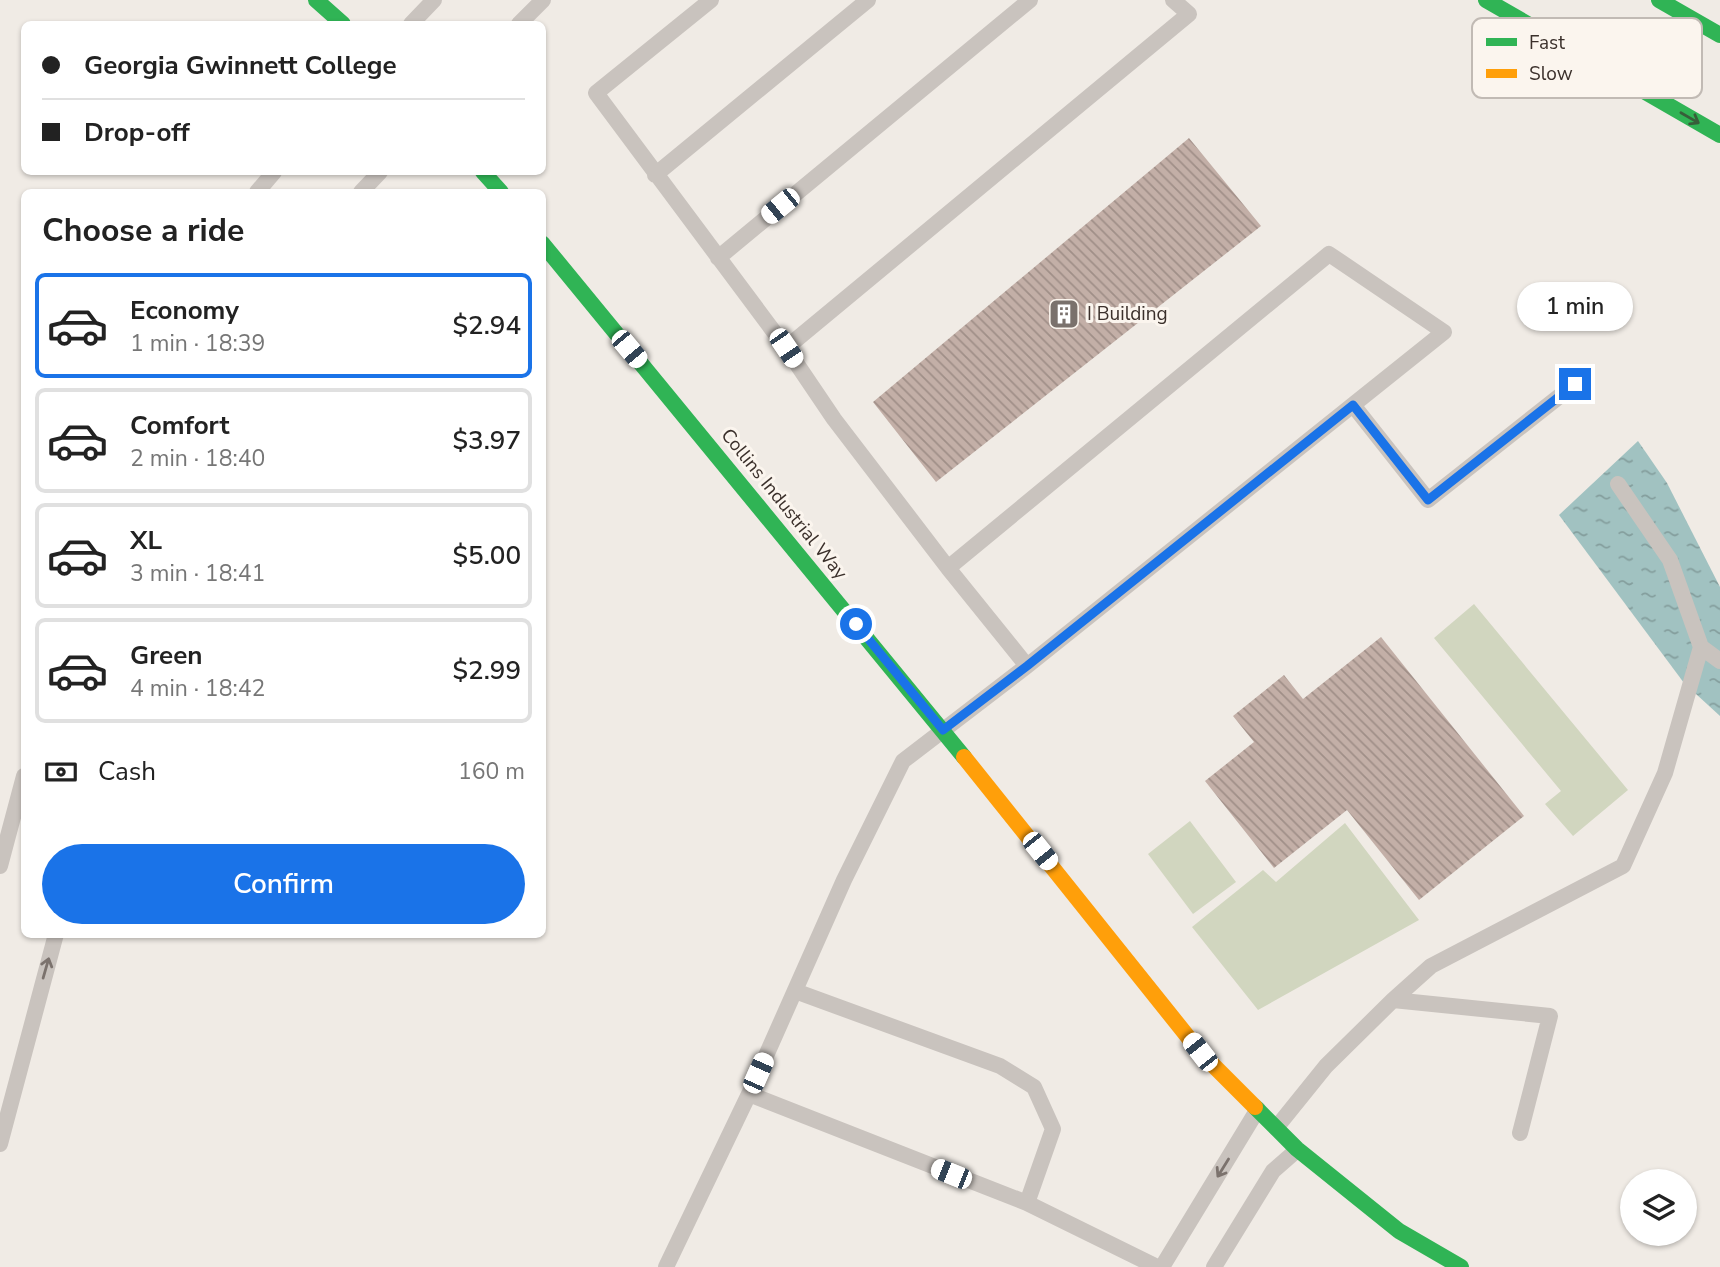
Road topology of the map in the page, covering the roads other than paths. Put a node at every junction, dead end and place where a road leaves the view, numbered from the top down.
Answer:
1 (316, 0) edge
2 (434, 0) edge
3 (543, 0) edge
4 (711, 0) edge
5 (868, 0) edge
6 (1030, 0) edge
7 (1173, 0) edge
8 (1486, 0) edge
9 (1659, 0) edge
10 (1515, 18) edge
11 (1690, 18) edge
12 (340, 21) edge
13 (414, 21) edge
14 (522, 21) edge
15 (1702, 25) edge
16 (1720, 35) edge
17 (1655, 98) edge
18 (1720, 135) edge
19 (271, 175) edge
20 (377, 175) edge
21 (487, 175) edge
22 (655, 175) junction
23 (260, 189) edge
24 (364, 189) edge
25 (498, 189) edge
26 (546, 248) edge
27 (718, 258) junction
28 (786, 348) junction
29 (1575, 384) dead end
30 (1353, 405) junction
31 (1618, 484) dead end
32 (948, 568) junction
33 (1701, 647) junction
34 (1720, 662) edge
35 (1027, 666) junction
36 (943, 730) junction
37 (21, 787) edge
38 (0, 866) edge
39 (55, 938) edge
40 (795, 992) junction
41 (1393, 1000) junction
42 (749, 1094) junction
43 (1258, 1109) junction
44 (1276, 1128) junction
45 (1520, 1133) dead end
46 (0, 1144) edge
47 (1297, 1149) junction
48 (1027, 1203) junction
49 (666, 1267) edge
50 (1159, 1267) edge
51 (1214, 1267) edge
52 (1461, 1267) edge

1 - 12 main road
2 - 13 lane
3 - 14 lane
4 - 22 lane
5 - 22 lane
6 - 27 lane
7 - 28 lane
8 -> 10 main road
9 - 11 main road
15 - 16 main road
17 -> 18 main road
19 - 23 lane
20 - 24 lane
21 - 25 main road
22 - 27 lane
26 - 36 main road, Collins Industrial Way
27 - 28 lane
28 - 32 lane
29 - 30 lane
30 - 32 lane
30 - 35 lane
31 - 33 lane
32 - 35 lane
33 - 34 lane
33 - 41 lane
35 - 36 lane
36 - 40 lane
36 - 43 main road, Collins Industrial Way
37 - 38 lane
46 -> 39 lane
40 - 42 lane
40 - 48 lane
41 - 44 lane
41 - 45 lane
42 - 48 lane
42 - 49 lane
43 - 44 main road, Collins Industrial Way
43 -> 50 lane
44 - 47 main road, Collins Industrial Way
47 - 51 lane
47 - 52 main road, Collins Industrial Way
48 - 50 lane

